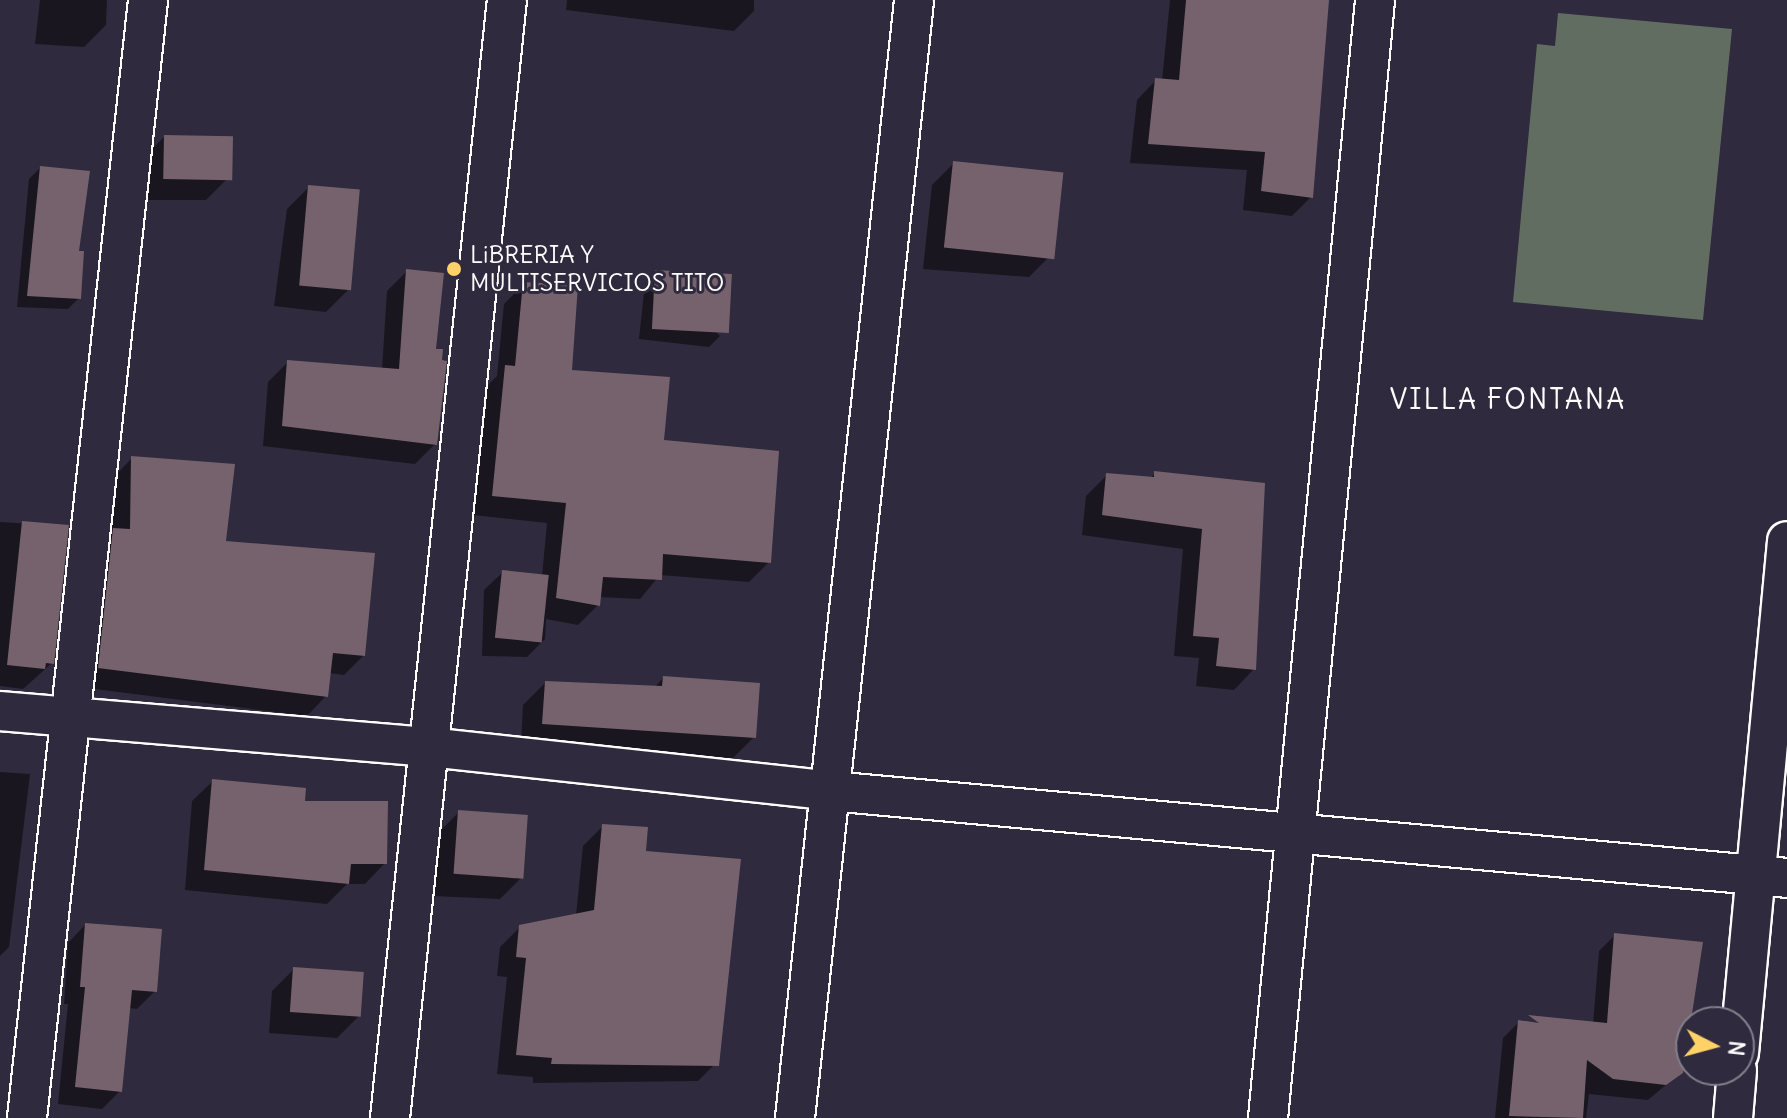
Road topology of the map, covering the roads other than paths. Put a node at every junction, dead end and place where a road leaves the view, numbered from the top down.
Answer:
1 (148, 0) edge
2 (507, 0) edge
3 (914, 0) edge
4 (1375, 0) edge
5 (1787, 541) edge
6 (0, 711) edge
7 (67, 716) junction
8 (428, 747) junction
9 (830, 791) junction
10 (1297, 835) junction
11 (1771, 877) edge
12 (1748, 1006) edge
13 (1736, 1086) edge
14 (27, 1118) edge
15 (390, 1118) edge
16 (795, 1118) edge
17 (1268, 1118) edge
18 (1733, 1118) edge

1 - 7 street
2 - 8 street
3 - 9 street
4 - 10 street
5 - 11 street
6 - 7 street
7 - 8 street
7 - 14 street
8 - 9 street
8 - 15 street
9 - 10 street
9 - 16 street
10 - 11 street
10 - 17 street
11 - 12 street
13 - 18 street

